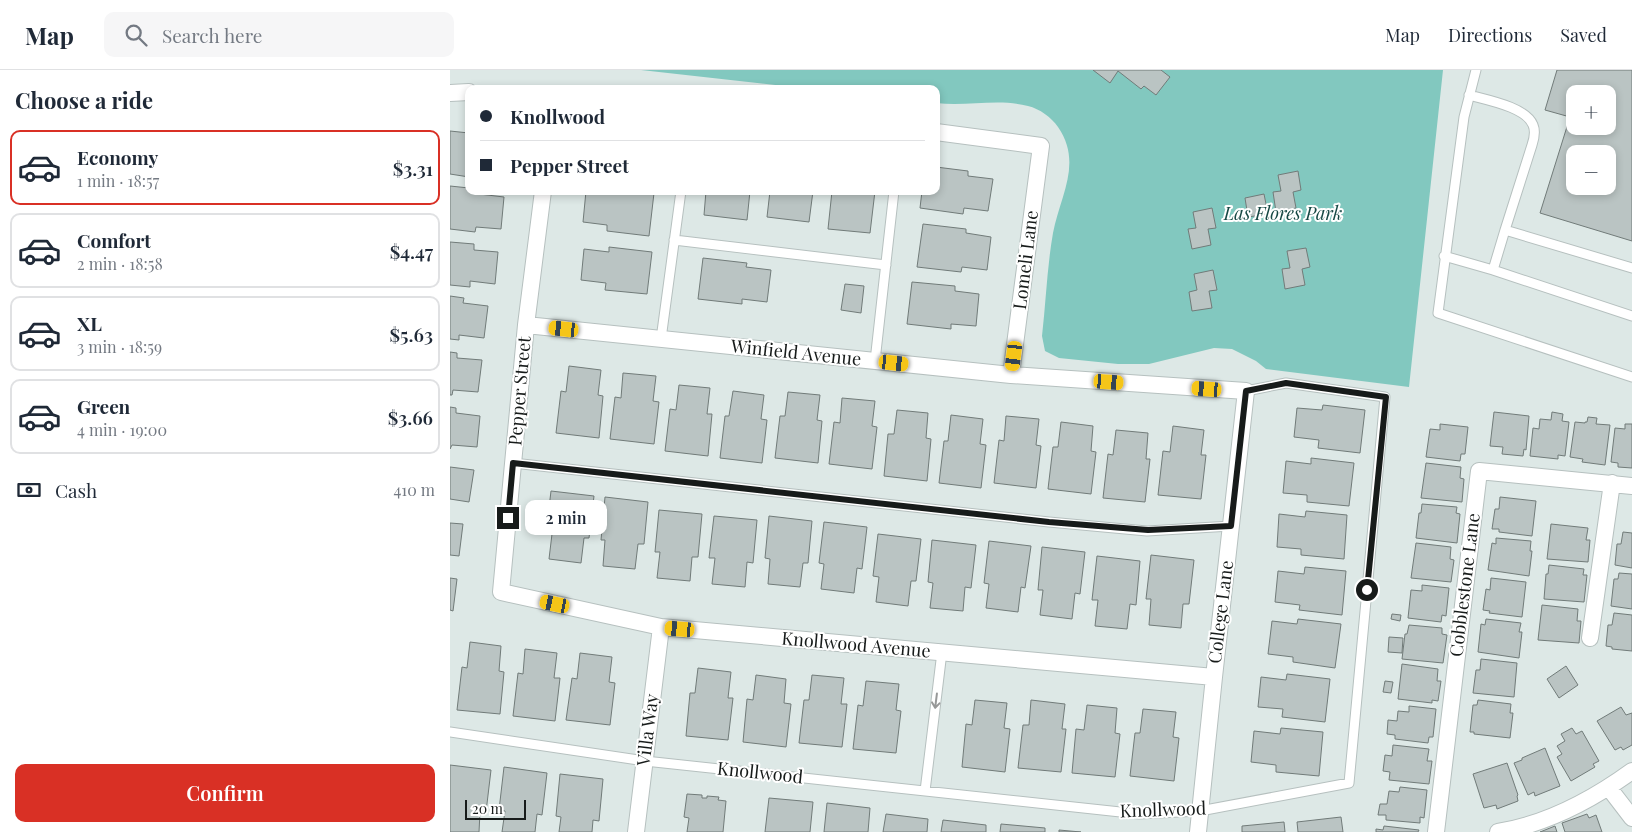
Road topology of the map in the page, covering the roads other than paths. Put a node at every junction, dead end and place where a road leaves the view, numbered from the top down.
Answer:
1 (1476, 70) edge
2 (465, 92) edge
3 (450, 93) edge
4 (1469, 94) junction
5 (940, 133) edge
6 (542, 195) edge
7 (680, 195) edge
8 (894, 195) edge
9 (1505, 230) junction
10 (674, 240) junction
11 (1444, 256) junction
12 (886, 265) junction
13 (1632, 268) edge
14 (1493, 270) junction
15 (1632, 316) edge
16 (526, 325) junction
17 (661, 339) junction
18 (875, 361) junction
19 (1011, 375) junction
20 (1632, 377) edge
21 (1246, 391) junction
22 (513, 463) junction
23 (1612, 484) junction
24 (1632, 486) edge
25 (1231, 526) junction
26 (501, 592) joint
27 (661, 627) junction
28 (1590, 638) dead end
29 (942, 652) junction
30 (1214, 677) junction
31 (450, 732) edge
32 (645, 761) junction
33 (1632, 771) edge
34 (1609, 788) junction
35 (925, 791) junction
36 (1200, 811) junction
37 (1632, 818) edge
38 (636, 832) edge
39 (1198, 832) edge
40 (1436, 832) edge
41 (1498, 832) edge

1 - 4 lane
2 - 3 street
4 - 9 lane
4 - 11 lane
5 - 19 street, Lomeli Lane
6 - 16 street, Pepper Street
7 - 10 lane
8 - 12 lane
9 - 13 lane
9 - 14 lane
10 - 12 lane
10 - 17 lane
11 - 14 lane
11 - 20 lane
12 - 18 lane
14 - 15 lane
16 - 17 street, Winfield Avenue
16 - 22 street, Pepper Street
17 - 18 street, Winfield Avenue
18 - 19 street, Winfield Avenue
19 - 21 street, Winfield Avenue
21 - 25 street, College Lane
21 - 36 lane, Knollwood
22 - 25 lane
22 - 26 street, Pepper Street
23 - 24 street, Cobblestone Lane
23 - 28 street
23 - 40 street, Cobblestone Lane
25 - 30 street, College Lane
26 - 27 street, Knollwood Avenue
27 - 29 street, Knollwood Avenue
27 - 32 street, Villa Way
29 - 30 street, Knollwood Avenue
29 -> 35 lane
30 - 36 street, College Lane
31 - 32 lane, Knollwood
32 - 35 lane, Knollwood
32 - 38 street, Villa Way
33 - 34 street
34 - 37 street
34 - 41 street
35 - 36 lane, Knollwood
36 - 39 street, College Lane

